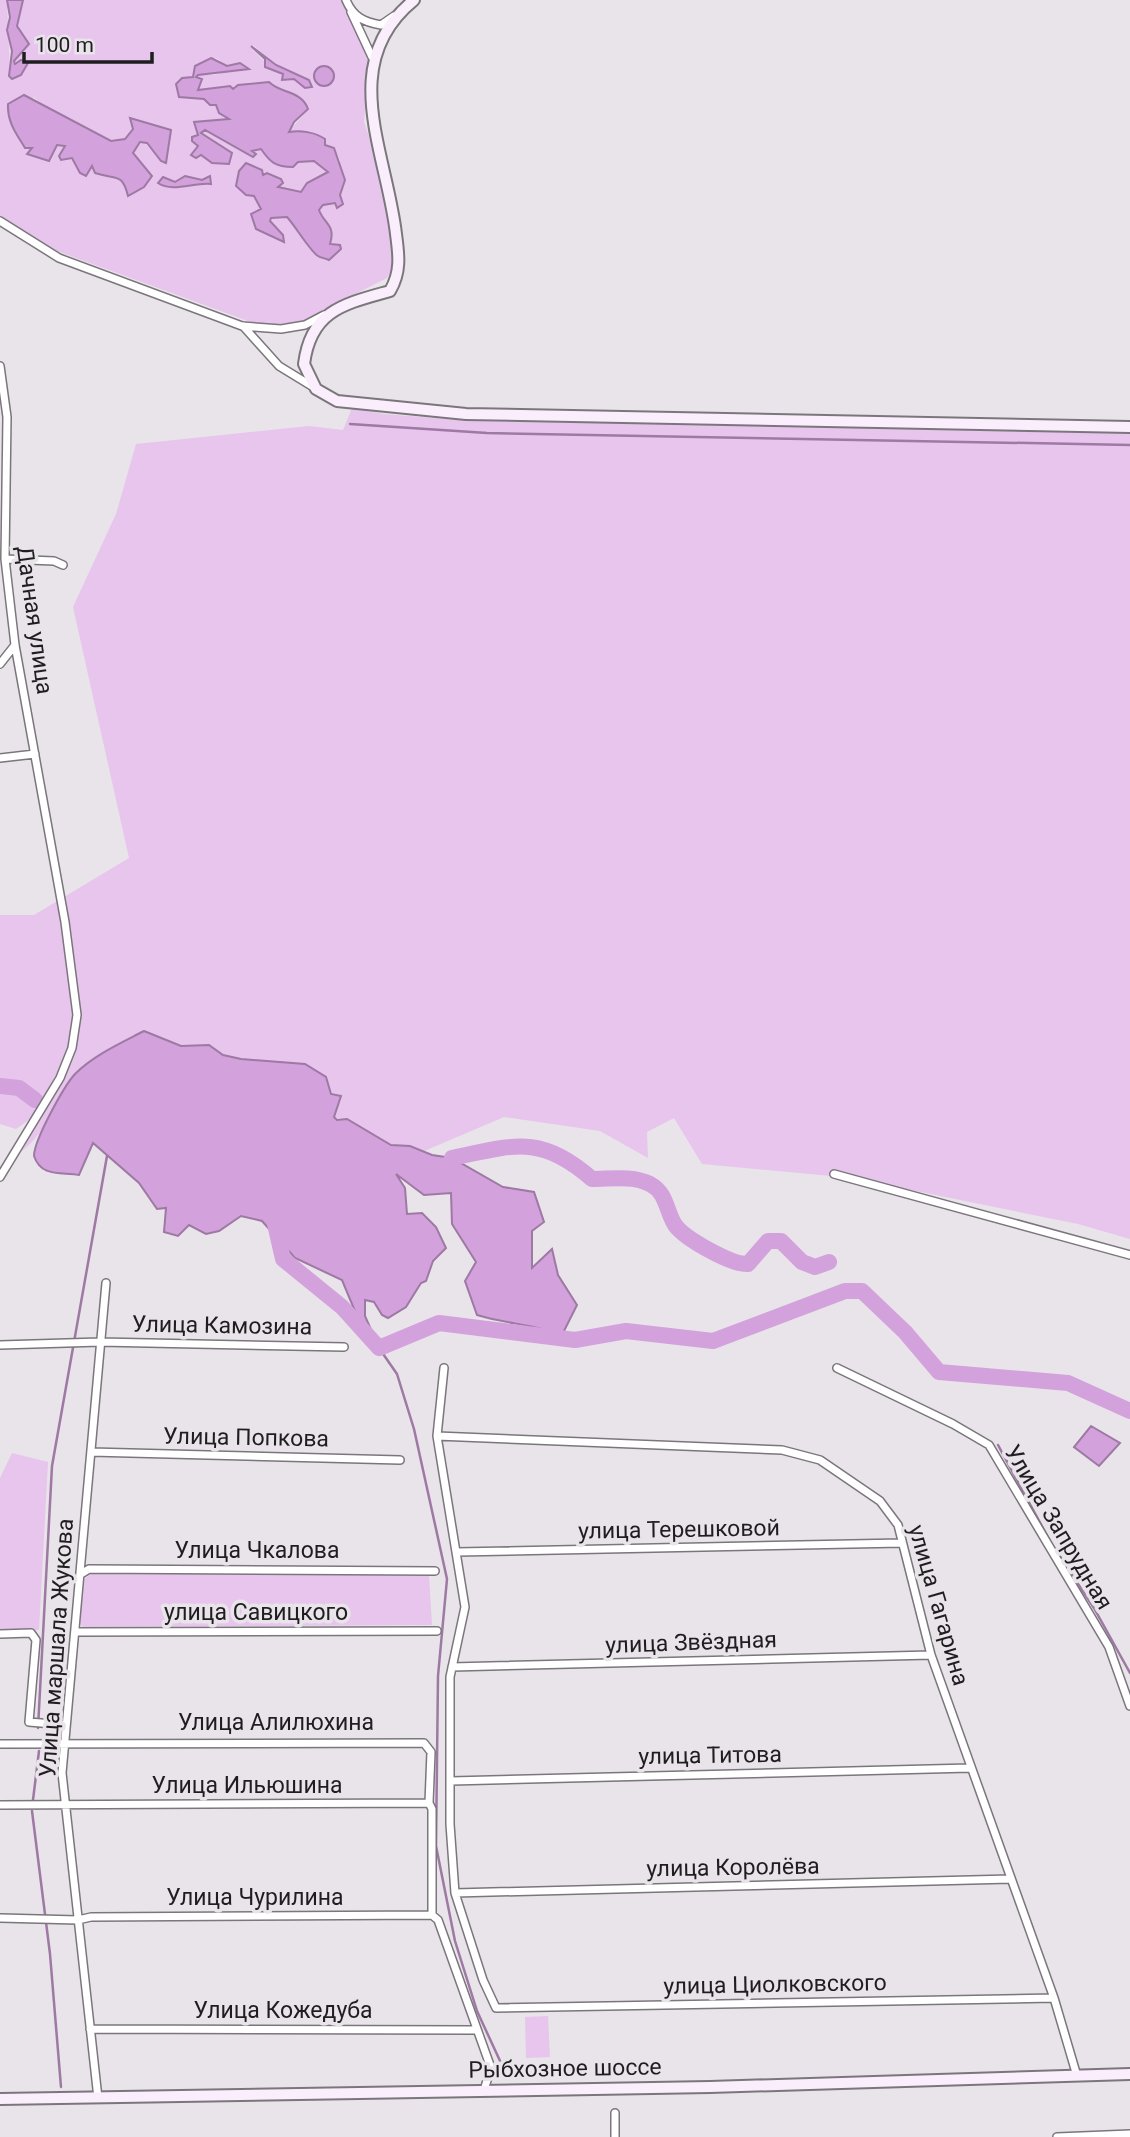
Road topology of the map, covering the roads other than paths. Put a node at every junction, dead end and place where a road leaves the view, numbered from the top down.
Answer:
1 (346, 0) edge
2 (414, 0) edge
3 (351, 12) junction
4 (395, 15) junction
5 (372, 58) junction
6 (0, 221) edge
7 (328, 313) junction
8 (242, 326) junction
9 (0, 366) edge
10 (2, 377) edge
11 (316, 389) junction
12 (1130, 427) edge
13 (4, 461) edge
14 (2, 539) edge
15 (5, 559) junction
16 (62, 565) dead end
17 (15, 645) junction
18 (0, 664) edge
19 (35, 754) junction
20 (0, 758) edge
21 (834, 1174) dead end
22 (0, 1177) edge
23 (1130, 1255) edge
24 (106, 1283) dead end
25 (100, 1342) junction
26 (0, 1345) edge
27 (344, 1347) dead end
28 (444, 1368) dead end
29 (837, 1368) dead end
30 (437, 1436) junction
31 (91, 1452) junction
32 (400, 1460) dead end
33 (902, 1543) junction
34 (457, 1552) junction
35 (436, 1571) dead end
36 (81, 1574) junction
37 (437, 1631) dead end
38 (76, 1632) junction
39 (0, 1634) edge
40 (931, 1655) junction
41 (452, 1667) junction
42 (1130, 1706) edge
43 (65, 1726) junction
44 (0, 1744) edge
45 (64, 1744) junction
46 (970, 1768) junction
47 (451, 1781) junction
48 (429, 1803) junction
49 (0, 1805) edge
50 (66, 1806) junction
51 (1011, 1879) junction
52 (455, 1893) junction
53 (432, 1915) junction
54 (0, 1918) edge
55 (78, 1920) junction
56 (1054, 1998) junction
57 (90, 2029) junction
58 (476, 2030) junction
59 (1130, 2074) edge
60 (1077, 2076) junction
61 (484, 2090) junction
62 (98, 2098) junction
63 (0, 2099) edge
64 (615, 2113) dead end
65 (1130, 2134) edge
66 (615, 2137) edge
67 (1057, 2137) edge

1 - 3 street
2 - 4 street
3 - 4 street
3 - 5 street
4 - 5 street
5 - 7 street
6 - 8 street
7 - 8 street
7 - 11 street
8 - 11 street
9 - 10 street, Дачная улица
10 - 13 street, Дачная улица
11 - 12 street
13 - 14 street, Дачная улица
14 - 15 street, Дачная улица
15 - 16 street
15 - 17 street, Дачная улица
17 - 18 street
17 - 19 street, Дачная улица
19 - 20 street
19 - 22 street, Дачная улица
21 - 23 street
24 - 25 street, Улица маршала Жукова
25 - 26 street, Улица Камозина
25 - 27 street, Улица Камозина
25 - 31 street, Улица маршала Жукова
28 - 30 street
29 - 42 street, Улица Запрудная
30 - 33 street, улица Гагарина
30 - 34 street
31 - 32 street, Улица Попкова
31 - 36 street, Улица маршала Жукова
33 - 34 street, улица Терешковой
33 - 40 street, улица Гагарина
34 - 41 street
35 - 36 street, Улица Чкалова
36 - 38 street, Улица маршала Жукова
37 - 38 street, улица Савицкого
38 - 43 street, Улица маршала Жукова
39 - 43 street
40 - 41 street, улица Звёздная
40 - 46 street, улица Гагарина
41 - 47 street
43 - 45 street, Улица маршала Жукова
44 - 45 street
45 - 48 street, Улица Алилюхина
45 - 50 street, Улица маршала Жукова
46 - 47 street, улица Титова
46 - 51 street, улица Гагарина
47 - 52 street
48 - 50 street, Улица Ильюшина
48 - 53 street
49 - 50 street, Улица Ильюшина
50 - 55 street, Улица маршала Жукова
51 - 52 street, улица Королёва
51 - 56 street, улица Гагарина
52 - 56 street, улица Циолковского
53 - 55 street, Улица Чурилина
53 - 58 street
54 - 55 street, Улица Чурилина
55 - 57 street, Улица маршала Жукова
56 - 60 street, улица Гагарина
57 - 58 street, Улица Кожедуба
57 - 62 street, Улица маршала Жукова
58 - 61 street
59 - 60 street, Рыбхозное шоссе
60 - 61 street, Рыбхозное шоссе
61 - 62 street, Рыбхозное шоссе
62 - 63 street, Рыбхозное шоссе
64 - 66 street
65 - 67 street

